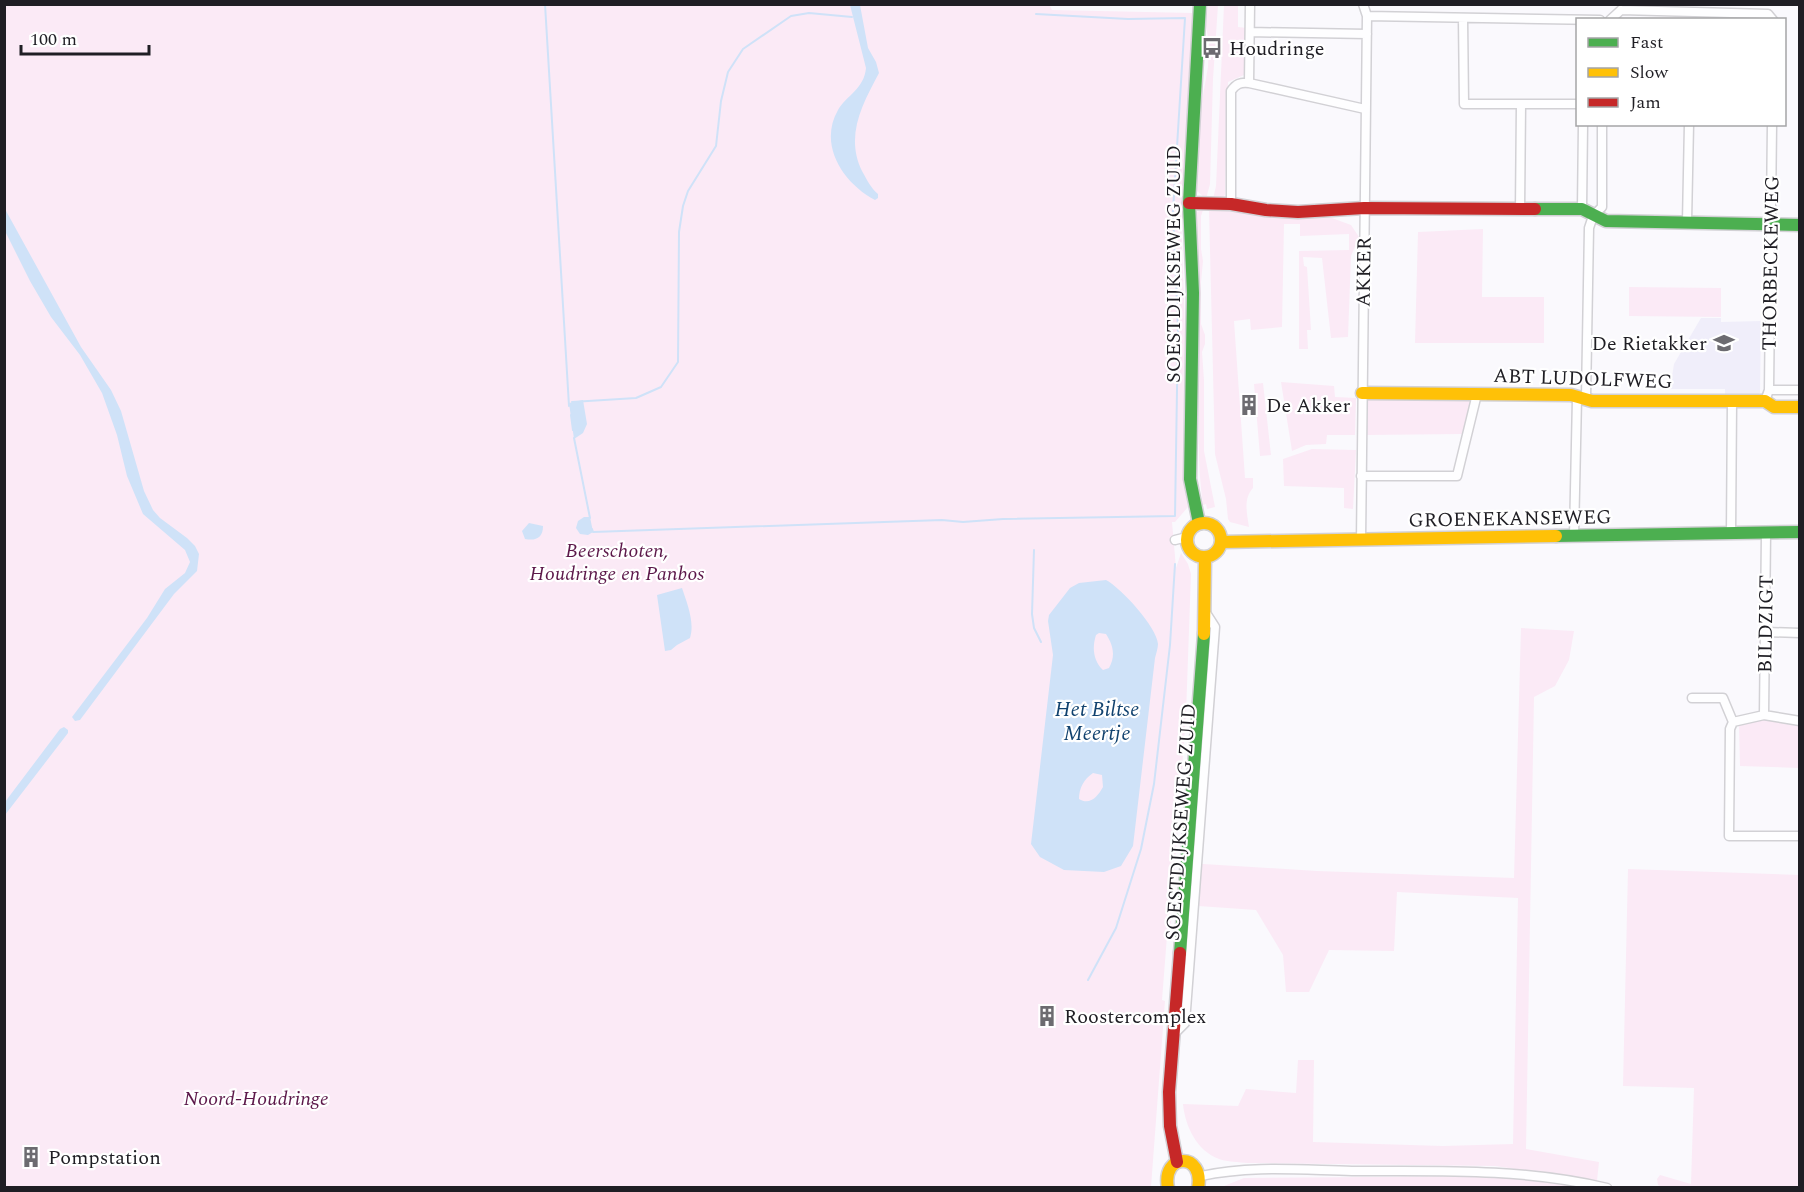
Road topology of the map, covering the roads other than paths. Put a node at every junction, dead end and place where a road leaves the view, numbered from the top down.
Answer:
1 (1200, 4) edge
2 (1250, 4) edge
3 (1363, 4) edge
4 (1621, 7) edge
5 (1691, 15) edge
6 (1367, 16) junction
7 (1463, 18) junction
8 (1772, 18) edge
9 (1576, 20) edge
10 (1250, 32) junction
11 (1366, 34) junction
12 (1249, 83) junction
13 (1521, 104) junction
14 (1576, 104) edge
15 (1365, 109) junction
16 (1583, 126) edge
17 (1602, 126) edge
18 (1689, 126) edge
19 (1772, 126) edge
20 (1189, 203) junction
21 (1231, 204) junction
22 (1364, 207) junction
23 (1520, 210) junction
24 (1587, 213) junction
25 (1687, 222) junction
26 (1770, 225) junction
27 (1800, 225) edge
28 (1800, 390) edge
29 (1362, 393) junction
30 (1478, 394) junction
31 (1767, 396) junction
32 (1581, 398) junction
33 (1732, 402) junction
34 (1800, 407) edge
35 (1361, 476) junction
36 (1199, 524) junction
37 (1800, 532) edge
38 (1766, 533) junction
39 (1731, 534) junction
40 (1574, 536) junction
41 (1360, 540) junction
42 (1222, 542) junction
43 (1205, 558) junction
44 (1765, 632) junction
45 (1800, 633) edge
46 (1692, 698) dead end
47 (1764, 715) junction
48 (1733, 722) junction
49 (1800, 722) edge
50 (1800, 836) edge
51 (1178, 1162) junction
52 (1200, 1182) edge
53 (1168, 1188) edge
54 (1607, 1188) edge

1 - 20 main road, SOESTDIJKSEWEG ZUID
2 - 10 street
3 - 6 street, AKKER
4 - 5 street
5 - 8 street
6 - 7 street
6 - 11 street, AKKER
7 - 9 street
7 - 13 street
10 - 11 street
10 - 12 street
11 - 15 street, AKKER
12 - 15 street
12 - 21 street
13 - 14 street
13 - 23 street
15 - 22 street, AKKER
16 - 24 street
17 - 24 street
18 - 25 street
19 - 26 street, THORBECKEWEG
20 - 21 main road
20 - 36 main road, SOESTDIJKSEWEG ZUID
21 - 22 main road
22 - 23 main road
22 - 29 street, AKKER
23 - 24 main road
24 - 25 main road
24 - 32 street
25 - 26 main road
26 - 27 main road
26 - 31 street, THORBECKEWEG
28 - 31 street, ABT LUDOLFWEG
29 - 30 main road, ABT LUDOLFWEG
29 - 35 street, AKKER
30 - 32 main road, ABT LUDOLFWEG
30 - 35 street
31 - 33 main road, ABT LUDOLFWEG
31 - 34 main road, ABT LUDOLFWEG
32 - 33 main road, ABT LUDOLFWEG
32 - 40 street
33 - 39 street
35 - 41 street, AKKER
36 - 42 main road
36 - 43 main road
37 - 38 main road, GROENEKANSEWEG
38 - 39 main road, GROENEKANSEWEG
38 - 44 street, BILDZIGT
39 - 40 main road, GROENEKANSEWEG
40 - 41 main road, GROENEKANSEWEG
41 - 42 main road, GROENEKANSEWEG
42 - 43 main road
43 - 51 main road, SOESTDIJKSEWEG ZUID
44 - 45 street
44 - 47 street, BILDZIGT
46 - 48 street
47 - 48 street
47 - 49 street
48 - 50 street
51 - 52 main road
51 - 53 main road
52 - 54 street

